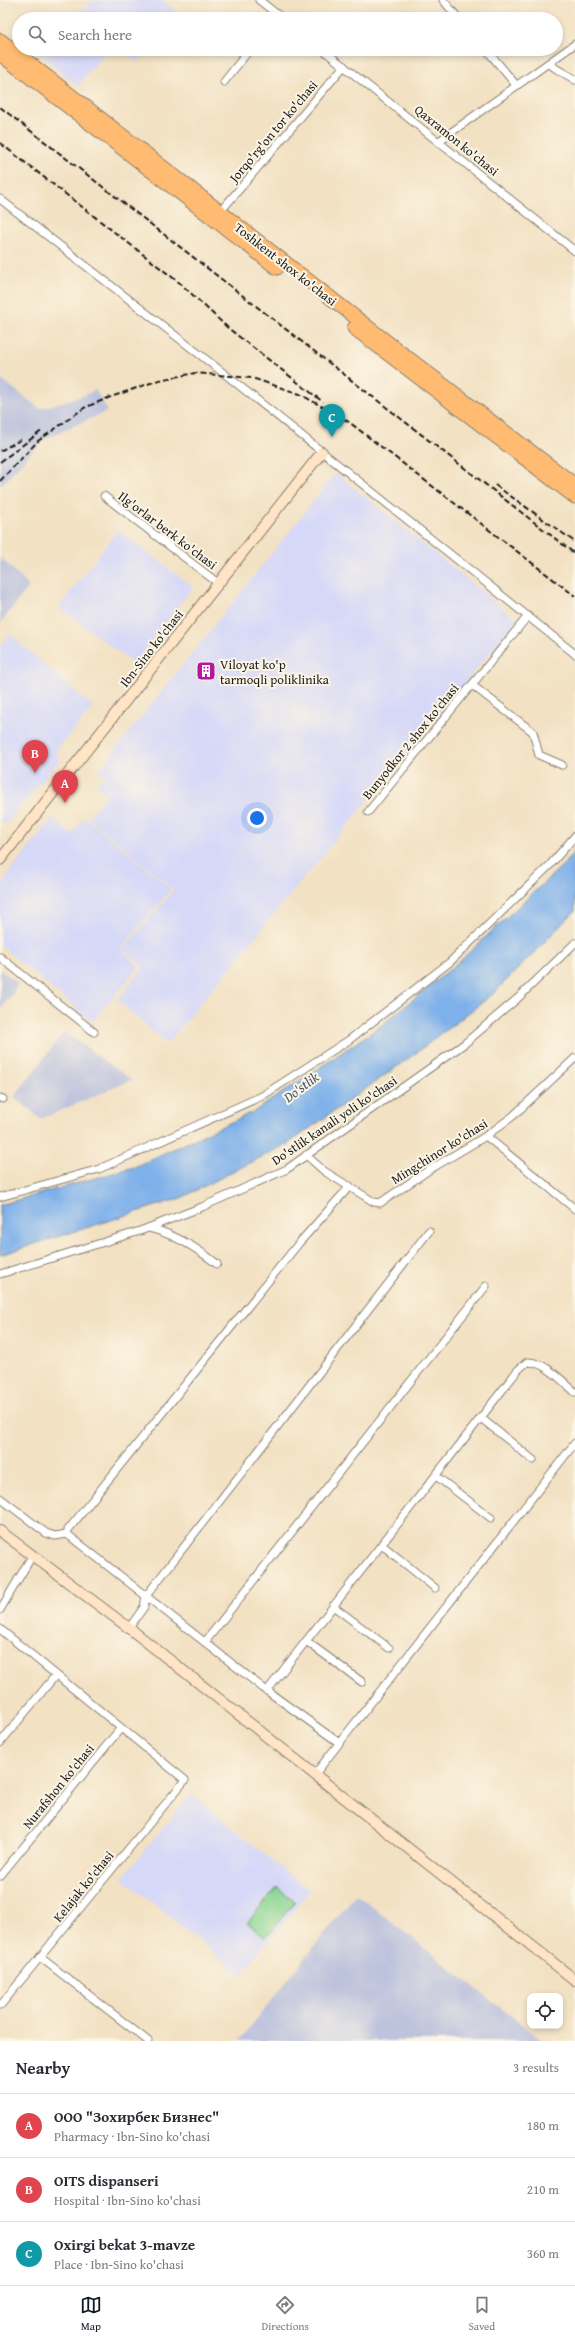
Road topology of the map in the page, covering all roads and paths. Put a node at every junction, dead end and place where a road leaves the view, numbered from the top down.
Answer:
1 (259, 0) edge
2 (443, 0) edge
3 (272, 12) edge
4 (454, 12) edge
5 (0, 40) edge
6 (575, 44) edge
7 (12, 49) edge
8 (563, 53) edge
9 (0, 54) edge
10 (20, 56) edge
11 (244, 56) edge
12 (331, 56) edge
13 (492, 56) edge
14 (559, 56) edge
15 (549, 63) junction
16 (344, 66) junction
17 (575, 80) edge
18 (224, 82) dead end
19 (516, 85) junction
20 (438, 141) junction
21 (0, 199) edge
22 (220, 212) junction
23 (575, 251) edge
24 (310, 288) junction
25 (322, 452) junction
26 (575, 485) edge
27 (104, 496) dead end
28 (575, 497) edge
29 (218, 583) junction
30 (528, 616) junction
31 (575, 654) edge
32 (472, 685) junction
33 (562, 765) dead end
34 (368, 812) dead end
35 (575, 836) edge
36 (0, 860) edge
37 (575, 943) edge
38 (0, 957) edge
39 (94, 1032) dead end
40 (575, 1058) edge
41 (486, 1136) junction
42 (306, 1155) junction
43 (350, 1186) junction
44 (0, 1197) edge
45 (575, 1210) edge
46 (148, 1228) junction
47 (429, 1231) dead end
48 (217, 1264) dead end
49 (0, 1274) edge
50 (486, 1286) dead end
51 (575, 1392) edge
52 (481, 1418) junction
53 (575, 1443) edge
54 (534, 1460) dead end
55 (436, 1476) junction
56 (0, 1498) edge
57 (491, 1518) dead end
58 (0, 1531) edge
59 (67, 1534) junction
60 (382, 1545) junction
61 (32, 1556) junction
62 (435, 1588) dead end
63 (146, 1596) junction
64 (333, 1606) junction
65 (0, 1610) edge
66 (128, 1628) junction
67 (0, 1629) edge
68 (306, 1641) junction
69 (205, 1642) junction
70 (389, 1648) dead end
71 (55, 1676) junction
72 (362, 1682) dead end
73 (267, 1691) junction
74 (120, 1729) junction
75 (338, 1742) junction
76 (0, 1743) edge
77 (315, 1774) junction
78 (0, 1876) edge
79 (40, 1957) junction
80 (575, 1980) edge
81 (0, 2006) edge
82 (148, 2041) edge

1 - 3 street
2 - 4 street
5 - 7 highway, Toshkent shox ko'chasi
6 - 8 street
9 - 24 highway, Toshkent shox ko'chasi
10 - 22 highway, Toshkent shox ko'chasi
11 - 18 street
12 - 16 street, Qaxramon ko'chasi
13 - 19 street
14 - 15 street
15 - 17 street
15 - 19 street
16 - 20 street, Qaxramon ko'chasi
16 - 22 street, Jorqo'rg'on tor ko'chasi
19 - 20 street
20 - 23 street, Qaxramon ko'chasi
21 - 25 street
22 - 24 highway, Toshkent shox ko'chasi
24 - 26 highway, Toshkent shox ko'chasi
24 - 28 highway, Toshkent shox ko'chasi
25 - 29 main road, Ibn-Sino ko'chasi
25 - 30 street
27 - 29 street, Ilg'orlar berk ko'chasi
29 - 36 main road, Ibn-Sino ko'chasi
30 - 31 street
30 - 32 street, Bunyodkor 2 shox ko'chasi
32 - 33 street, Bunyodkor 2 shox ko'chasi
32 - 34 street, Bunyodkor 2 shox ko'chasi
35 - 44 street
37 - 42 street, Do'stlik kanali yoli ko'chasi
38 - 39 street
40 - 41 street, Mingchinor ko'chasi
41 - 43 street, Mingchinor ko'chasi
41 - 45 street
42 - 43 street, Mingchinor ko'chasi
42 - 46 street, Do'stlik kanali yoli ko'chasi
43 - 59 street
46 - 48 street
46 - 49 street, Do'stlik kanali yoli ko'chasi
47 - 63 street
50 - 69 street
51 - 52 street
52 - 54 street
52 - 55 street
53 - 75 street
55 - 57 street
55 - 60 street
56 - 59 street
58 - 61 main road
59 - 63 street
60 - 62 street
60 - 64 street
61 - 65 street
61 - 66 main road
63 - 66 street
63 - 69 street
64 - 68 street
64 - 70 street
66 - 77 main road
67 - 71 street
68 - 72 street
68 - 73 street
69 - 73 street
71 - 74 street
71 - 76 street
73 - 75 street
74 - 78 street, Nurafshon ko'chasi
74 - 79 street, Kelajak ko'chasi
75 - 77 street
77 - 80 main road
79 - 81 street, Kelajak ko'chasi
79 - 82 street

